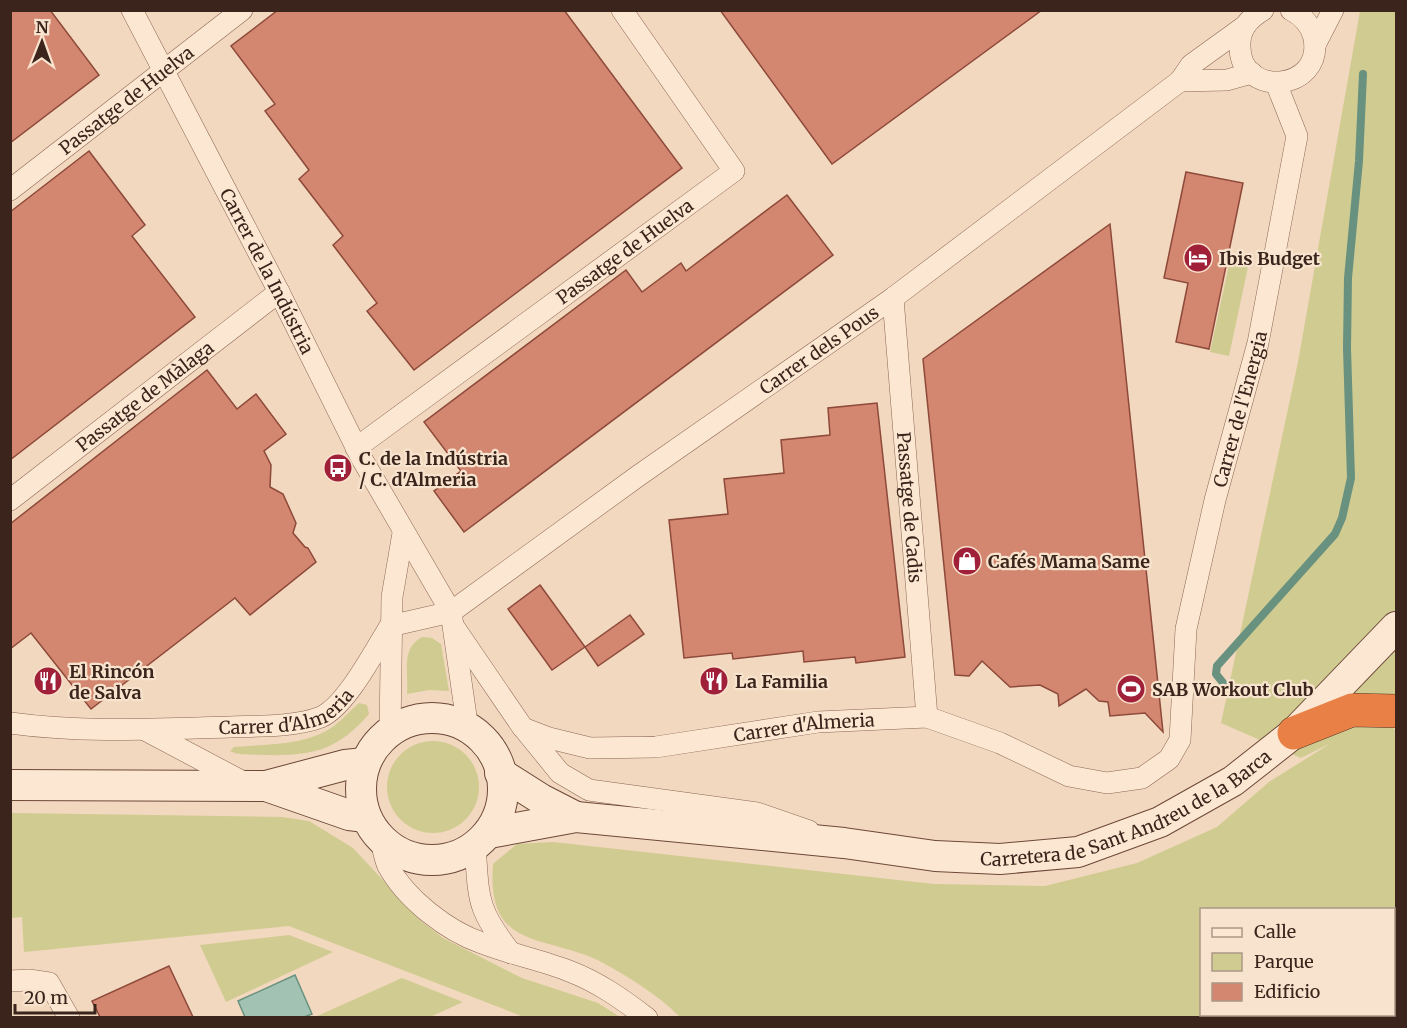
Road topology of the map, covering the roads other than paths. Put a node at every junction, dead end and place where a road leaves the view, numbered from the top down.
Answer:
1 (132, 10) edge
2 (242, 10) edge
3 (622, 10) edge
4 (1263, 10) edge
5 (1291, 10) edge
6 (1333, 10) edge
7 (1245, 26) junction
8 (1315, 45) junction
9 (163, 69) junction
10 (1252, 74) junction
11 (1180, 81) junction
12 (1276, 83) junction
13 (10, 190) edge
14 (279, 292) junction
15 (893, 298) junction
16 (356, 448) junction
17 (10, 500) edge
18 (403, 533) junction
19 (453, 619) junction
20 (390, 626) junction
21 (1396, 627) edge
22 (1382, 652) edge
23 (1396, 711) edge
24 (927, 717) junction
25 (10, 723) edge
26 (523, 728) junction
27 (142, 729) junction
28 (468, 730) junction
29 (390, 732) junction
30 (1294, 733) junction
31 (1180, 740) joint
32 (365, 763) junction
33 (500, 773) junction
34 (10, 785) edge
35 (258, 786) junction
36 (576, 817) junction
37 (374, 828) junction
38 (482, 839) junction
39 (844, 843) junction
40 (511, 953) junction
41 (10, 981) edge
42 (69, 1017) edge
43 (647, 1017) edge

1 - 9 street, Carrer de la Indústria
2 - 9 street, Passatge de Huelva
3 - 16 street, Passatge de Huelva
4 - 7 street
5 - 8 street
6 - 8 street
7 - 10 street
7 - 11 street, Carrer dels Pous
8 - 12 street
9 - 13 street, Passatge de Huelva
9 - 14 street, Carrer de la Indústria
10 - 11 street
10 - 12 street
11 - 15 street, Carrer dels Pous
12 - 31 street, Carrer de l'Energia
14 - 16 street, Carrer de la Indústria
14 - 17 street, Passatge de Màlaga
15 - 19 street, Carrer dels Pous
15 - 24 street, Passatge de Cadis
16 - 18 street, Carrer de la Indústria
18 - 19 street, Carrer de la Indústria
18 - 20 street
19 - 20 street
19 - 26 street
19 - 28 street, Carrer de la Indústria
20 - 27 street, Carrer d'Almeria
20 - 29 street
21 - 22 street, Carretera de Sant Andreu de la Barca
22 - 30 street, Carretera de Sant Andreu de la Barca
23 - 30 highway
24 - 26 street, Carrer d'Almeria
24 - 31 street, Carrer d'Almeria
25 - 27 street, Carrer d'Almeria
26 - 39 street, Carretera de Sant Andreu de la Barca
27 - 35 street, Carrer d'Almeria
28 - 29 street
28 - 33 street
29 - 32 street
30 - 39 street, Carretera de Sant Andreu de la Barca
32 - 35 street
32 - 37 street
33 - 36 street, Carretera de Sant Andreu de la Barca
33 - 38 street
34 - 35 street
35 - 37 street
36 - 38 street, Carretera de Sant Andreu de la Barca
36 - 39 street, Carretera de Sant Andreu de la Barca
37 - 38 street
37 - 40 street
38 - 40 street
40 - 43 street
41 - 42 street

